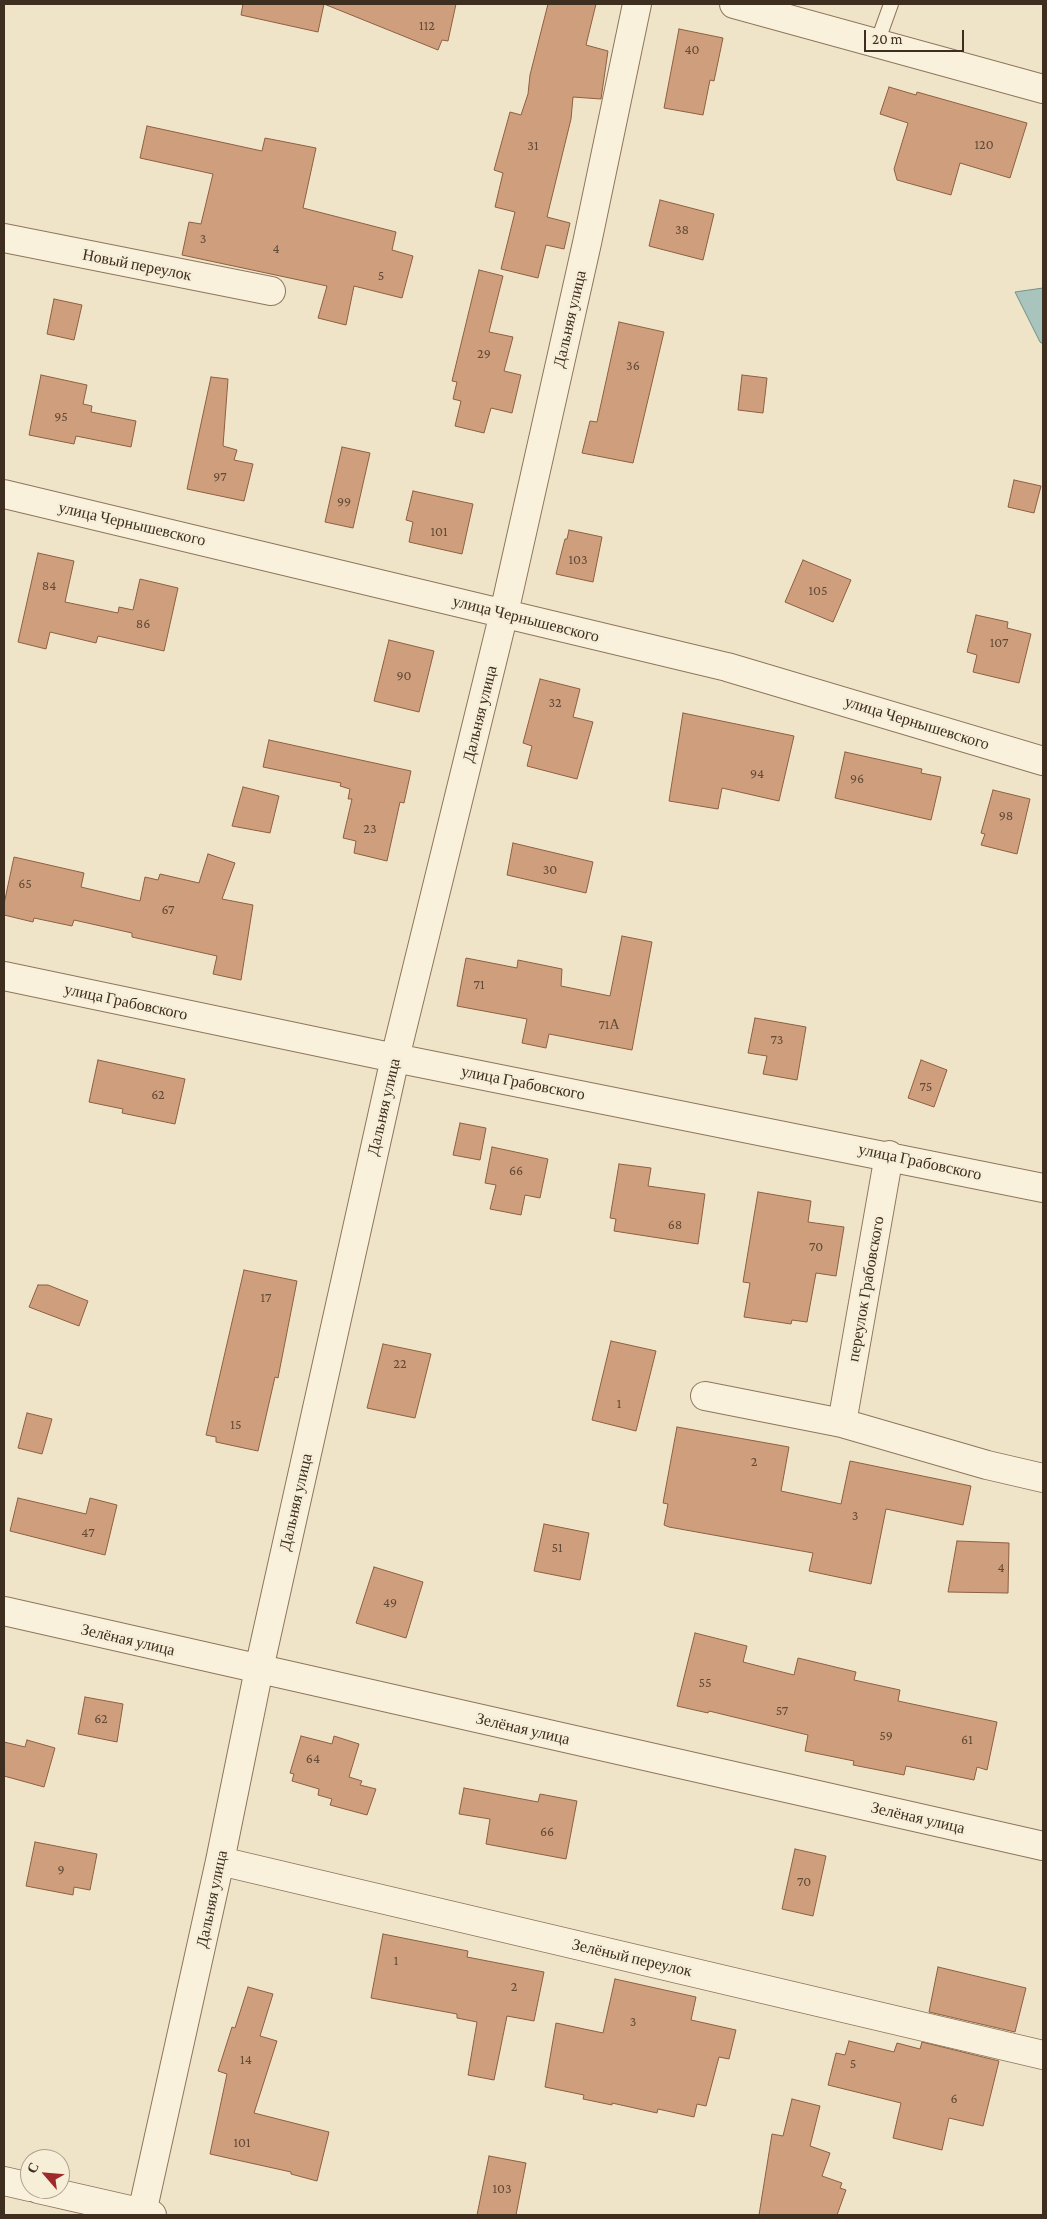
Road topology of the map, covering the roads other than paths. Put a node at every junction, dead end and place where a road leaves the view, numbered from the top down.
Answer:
1 (637, 4) edge
2 (734, 4) edge
3 (891, 4) edge
4 (876, 43) junction
5 (1043, 89) edge
6 (4, 238) edge
7 (271, 291) dead end
8 (4, 494) edge
9 (504, 613) junction
10 (1043, 761) edge
11 (4, 976) edge
12 (395, 1058) junction
13 (890, 1155) junction
14 (1043, 1188) edge
15 (705, 1396) dead end
16 (842, 1423) junction
17 (1043, 1478) edge
18 (4, 1611) edge
19 (259, 1669) junction
20 (1043, 1846) edge
21 (220, 1861) junction
22 (1043, 2055) edge
23 (4, 2181) edge
24 (20, 2185) edge
25 (70, 2197) edge
26 (131, 2213) edge

1 - 9 street, Дальняя улица
2 - 4 street
3 - 4 lane
4 - 5 street
6 - 7 street, Новый переулок
8 - 9 street, улица Чернышевского
9 - 10 street, улица Чернышевского
9 - 12 street, Дальняя улица
11 - 12 street, улица Грабовского
12 - 13 street, улица Грабовского
12 - 19 street, Дальняя улица
13 - 14 street, улица Грабовского
13 - 16 street, переулок Грабовского
15 - 16 street
16 - 17 street
18 - 19 street, Зелёная улица
19 - 20 street, Зелёная улица
19 - 21 street, Дальняя улица
21 - 22 street, Зелёный переулок
21 - 26 street, Дальняя улица
23 - 24 street
25 - 26 street

